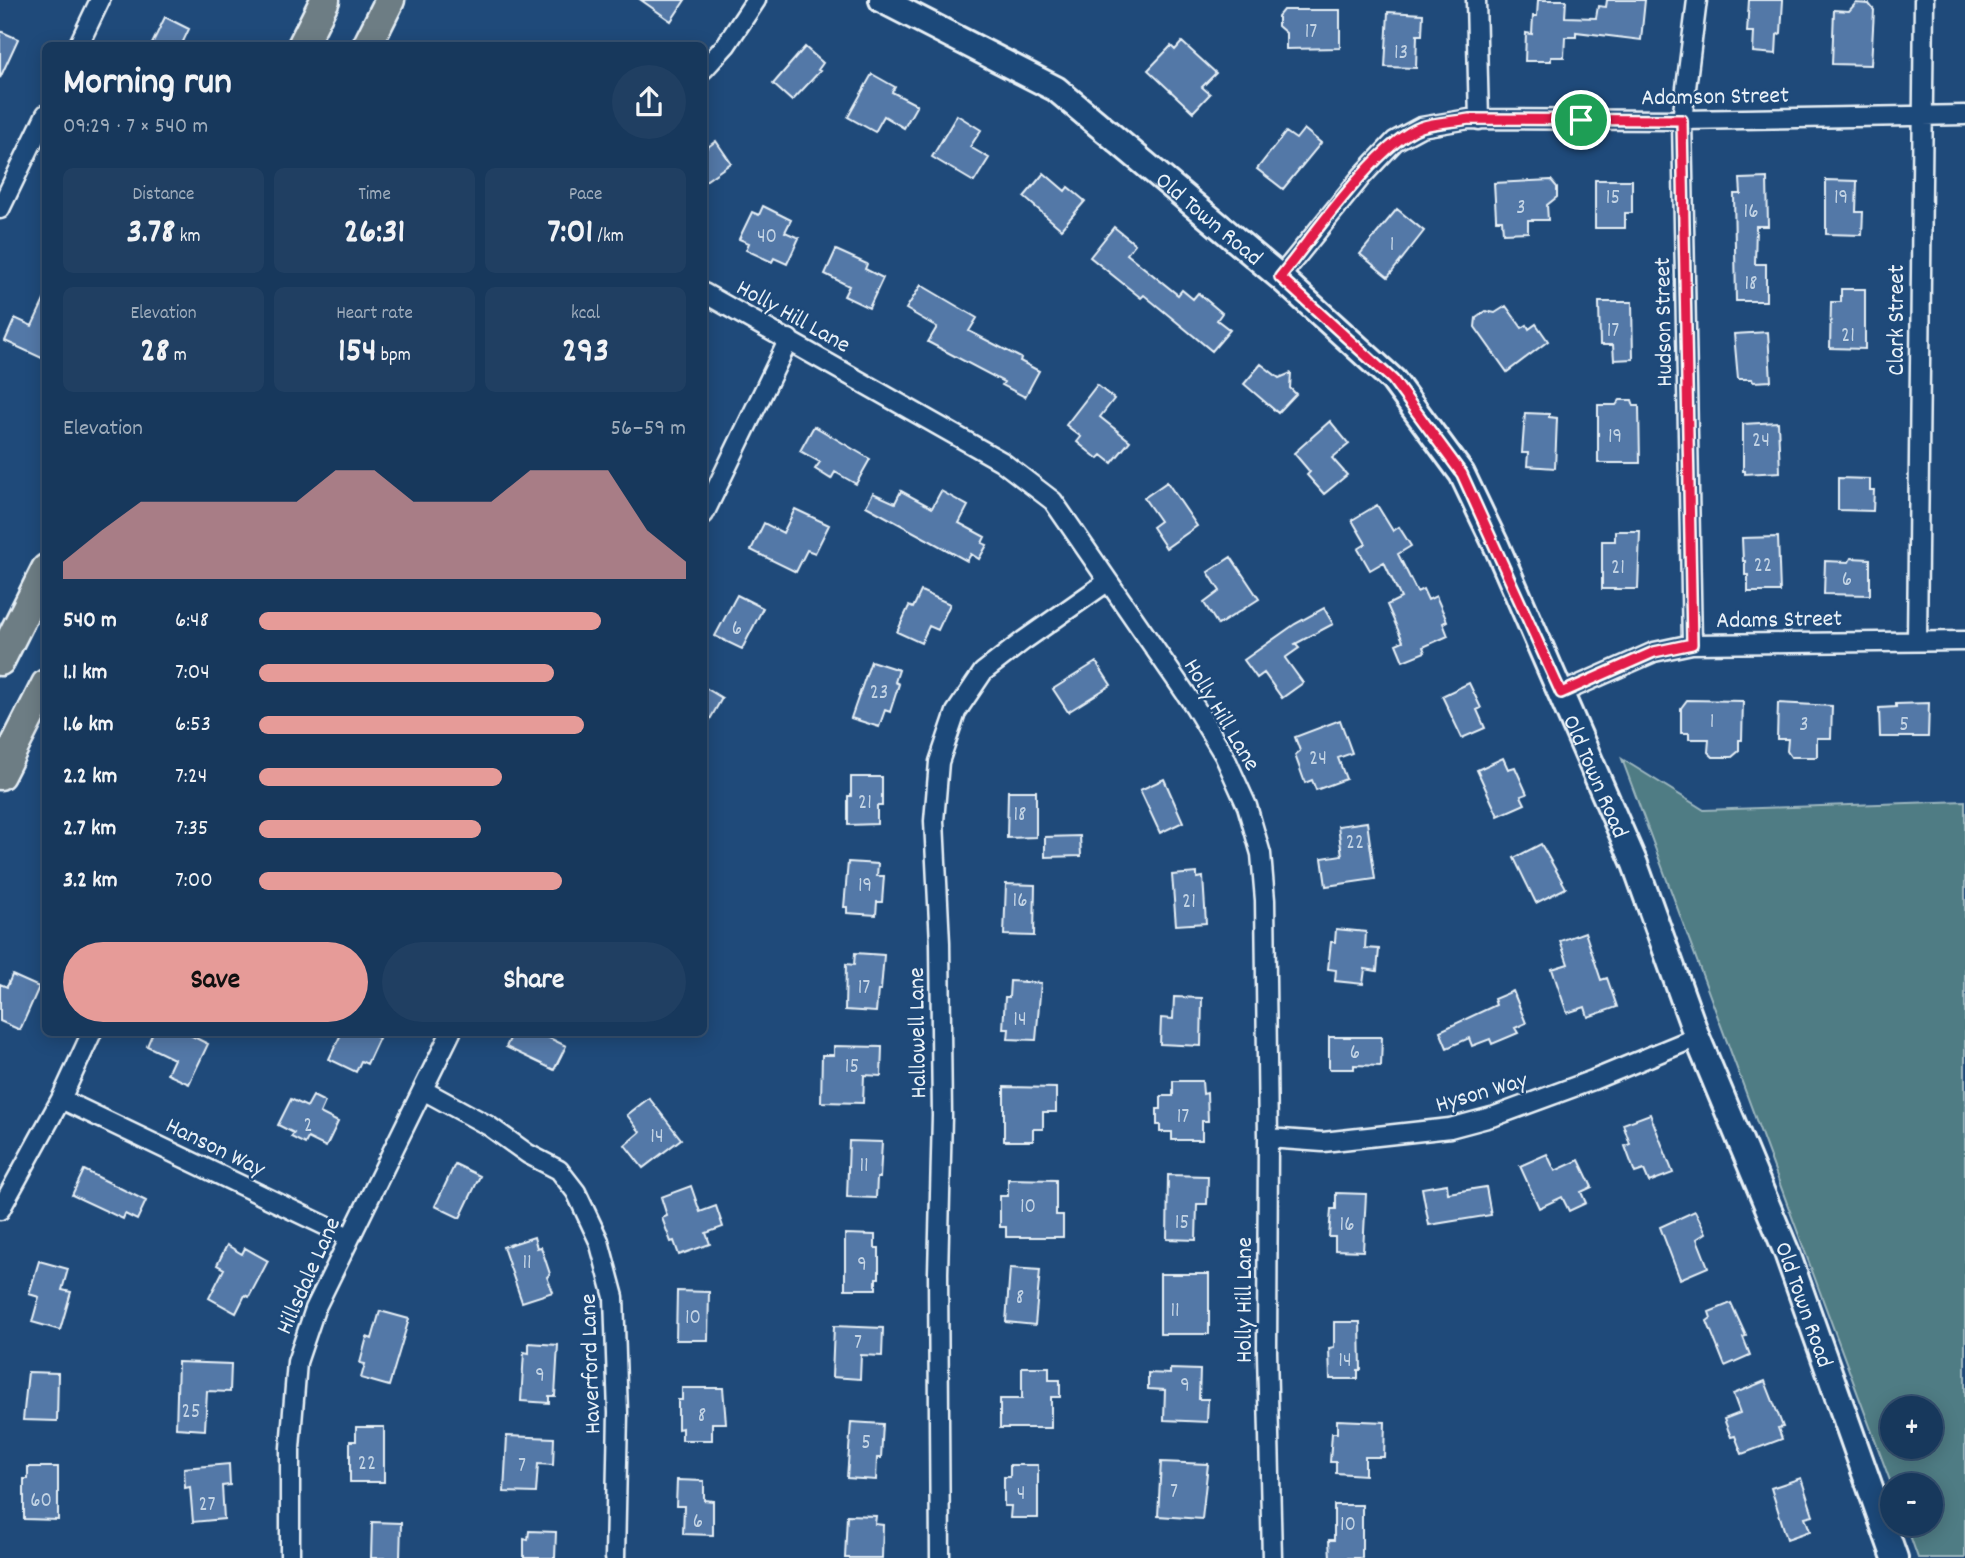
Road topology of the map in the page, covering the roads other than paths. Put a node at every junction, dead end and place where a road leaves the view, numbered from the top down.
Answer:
1 (325, 0) edge
2 (390, 0) edge
3 (756, 0) edge
4 (882, 0) edge
5 (1476, 0) edge
6 (1697, 0) edge
7 (1924, 0) edge
8 (95, 2) edge
9 (80, 42) edge
10 (304, 42) edge
11 (369, 42) edge
12 (707, 66) edge
13 (1965, 115) edge
14 (1922, 116) junction
15 (1479, 120) junction
16 (1682, 120) junction
17 (42, 122) edge
18 (0, 209) edge
19 (1280, 277) junction
20 (707, 295) edge
21 (789, 339) junction
22 (707, 508) edge
23 (42, 577) edge
24 (1107, 582) junction
25 (1917, 641) junction
26 (1965, 641) edge
27 (1692, 644) junction
28 (0, 661) edge
29 (42, 692) edge
30 (1561, 693) junction
31 (0, 775) edge
32 (90, 1036) edge
33 (449, 1036) edge
34 (1697, 1037) junction
35 (423, 1090) junction
36 (61, 1099) junction
37 (1268, 1138) junction
38 (0, 1210) edge
39 (349, 1237) junction
40 (290, 1558) edge
41 (615, 1558) edge
42 (940, 1558) edge
43 (1272, 1558) edge
44 (1895, 1558) edge

1 - 10 highway
2 - 11 highway
3 - 12 street
4 - 19 main road, Old Town Road
5 - 15 street
6 - 16 street, Hudson Street
7 - 14 street, Clark Street
8 - 9 street
13 - 14 street, Adamson Street
14 - 16 street, Adamson Street
14 - 25 street, Clark Street
15 - 16 street, Adamson Street
15 - 19 street, Adamson Street
16 - 27 street, Hudson Street
17 - 18 street
19 - 30 main road, Old Town Road
20 - 21 street, Holly Hill Lane
21 - 22 street
21 - 24 street, Holly Hill Lane
23 - 28 highway
24 - 37 street, Holly Hill Lane
24 - 42 street, Hallowell Lane
25 - 26 street, Adams Street
25 - 27 street, Adams Street
27 - 30 street, Adams Street
29 - 31 highway
30 - 34 main road, Old Town Road
32 - 36 street
33 - 35 street, Hillsdale Lane
34 - 37 street, Hyson Way
34 - 44 main road, Old Town Road
35 - 39 street, Hillsdale Lane
35 - 41 street, Haverford Lane
36 - 38 street
36 - 39 street, Hanson Way
37 - 43 street, Holly Hill Lane
39 - 40 street, Hillsdale Lane

